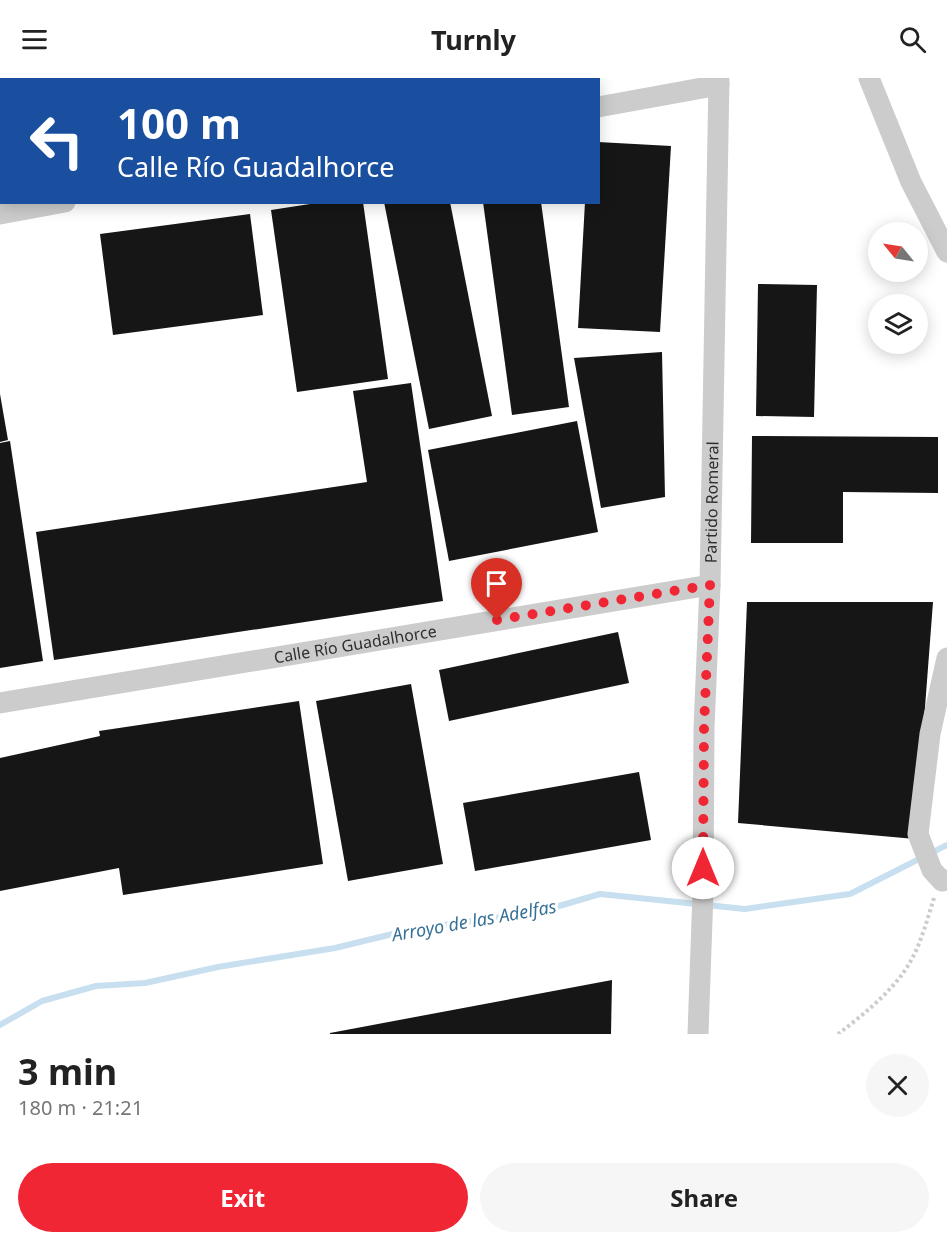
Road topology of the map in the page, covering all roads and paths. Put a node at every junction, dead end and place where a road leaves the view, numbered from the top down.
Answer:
1 (869, 78) edge
2 (719, 82) edge
3 (600, 107) edge
4 (54, 204) edge
5 (0, 214) edge
6 (947, 252) edge
7 (710, 585) junction
8 (947, 657) edge
9 (0, 703) edge
10 (944, 880) edge
11 (698, 1034) edge
12 (838, 1034) edge

1 - 6 street
2 - 3 street
2 - 7 street, Partido Romeral
4 - 5 street
7 - 9 street, Calle Río Guadalhorce
7 - 11 street, Partido Romeral
8 - 10 street
10 - 12 path

